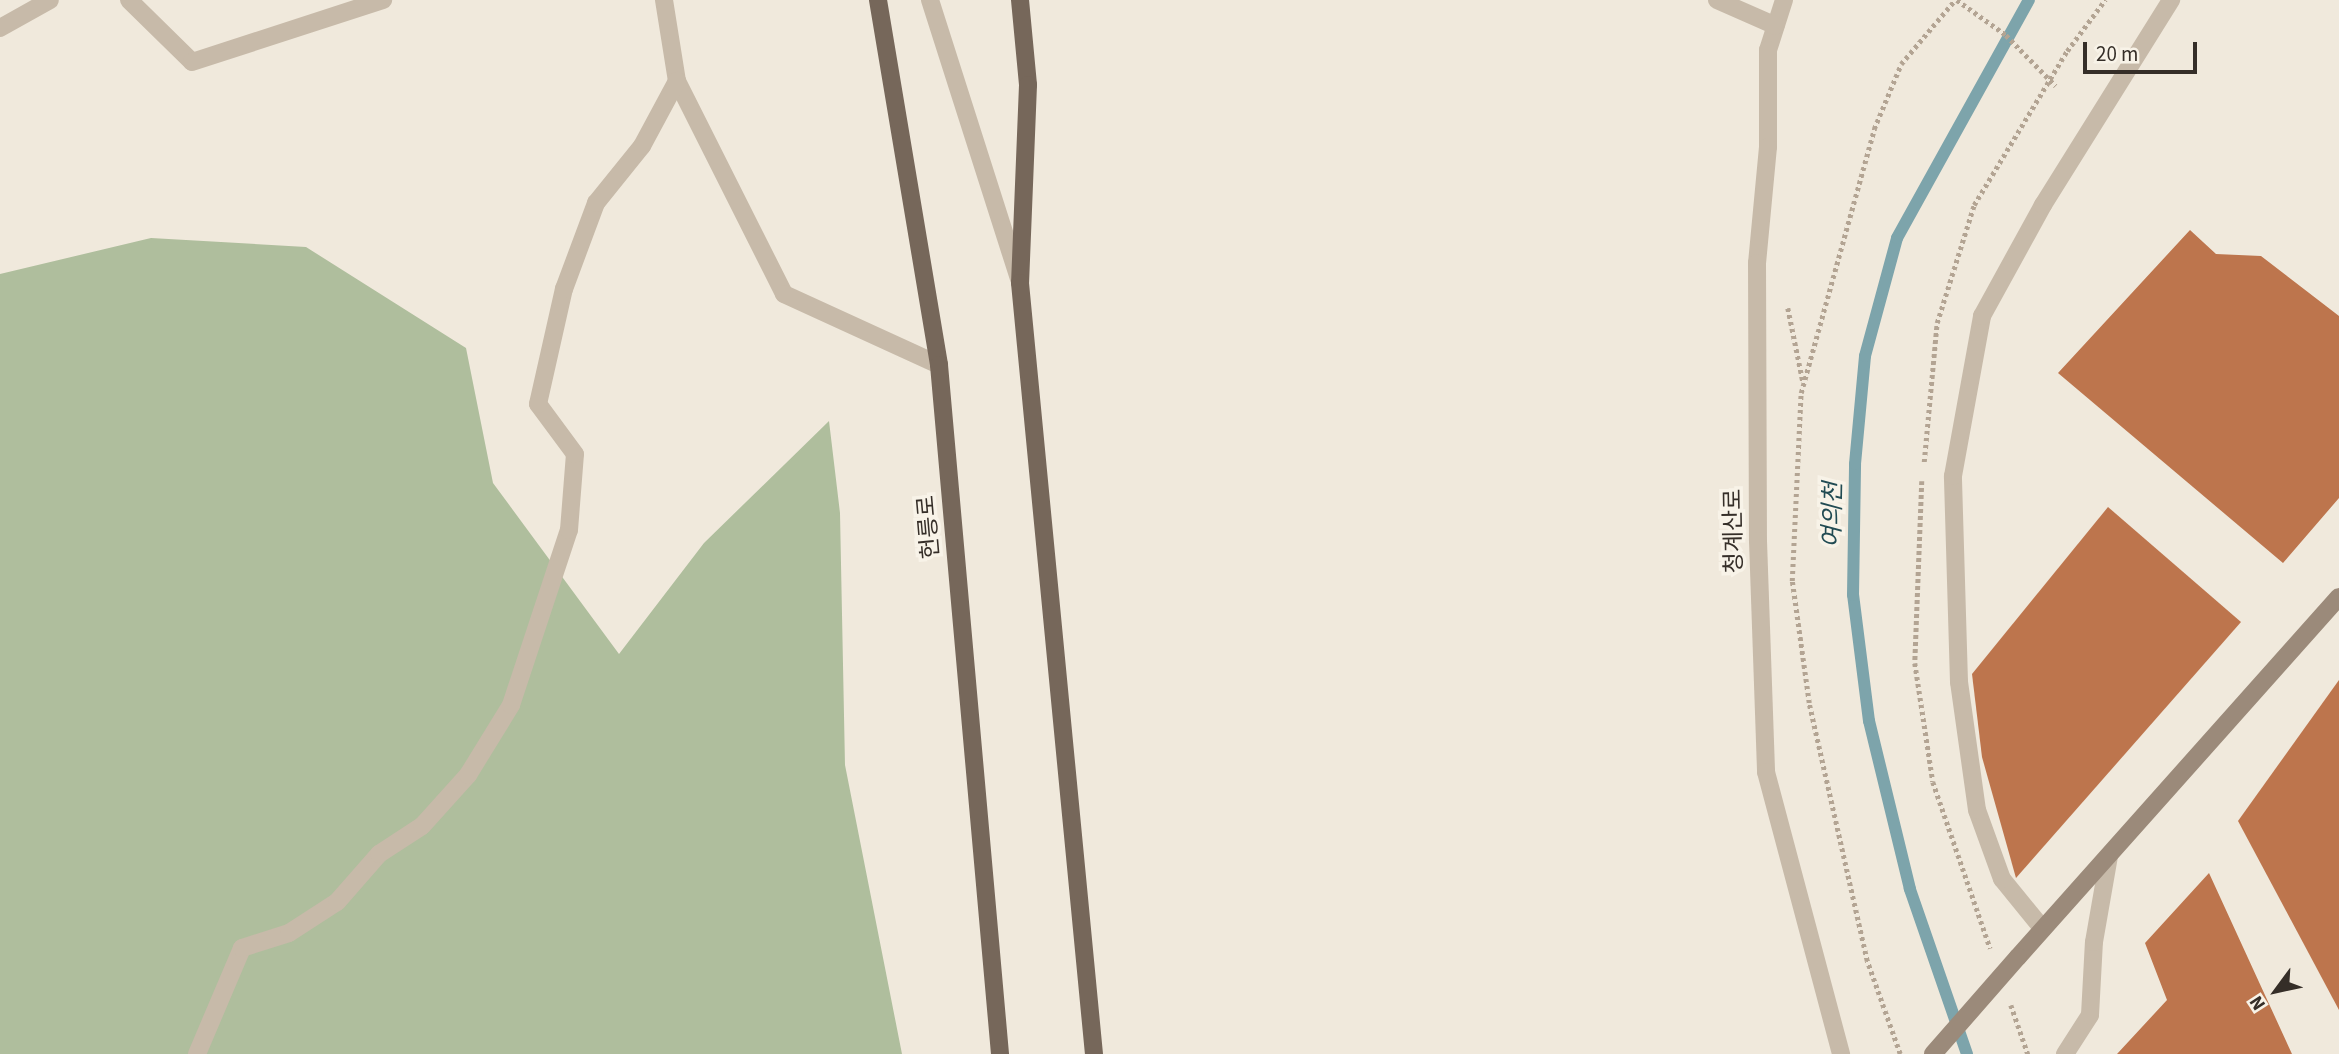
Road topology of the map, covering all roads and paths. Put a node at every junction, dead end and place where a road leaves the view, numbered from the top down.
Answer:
1 (50, 0) edge
2 (129, 0) edge
3 (383, 0) edge
4 (664, 0) edge
5 (878, 0) edge
6 (930, 0) edge
7 (1020, 0) edge
8 (1717, 0) edge
9 (1784, 0) edge
10 (1956, 0) edge
11 (2105, 0) edge
12 (2171, 0) edge
13 (1776, 26) junction
14 (0, 28) edge
15 (2050, 79) junction
16 (677, 81) junction
17 (2056, 86) dead end
18 (1020, 283) junction
19 (1937, 324) dead end
20 (939, 365) junction
21 (2339, 597) edge
22 (2109, 856) junction
23 (2042, 928) junction
24 (2025, 1045) dead end
25 (197, 1054) edge
26 (1000, 1054) edge
27 (1094, 1054) edge
28 (1841, 1054) edge
29 (1900, 1054) edge
30 (1933, 1054) edge
31 (2028, 1054) edge
32 (2065, 1054) edge

1 - 14 street
2 - 3 street
4 - 16 street
5 - 20 main road, 헌릉로
6 - 18 street
7 - 18 main road
8 - 13 street
9 - 13 street, 청계산로
10 - 15 path
10 - 29 path
11 - 15 path
12 - 23 street
13 - 28 street, 청계산로
15 - 17 path
15 - 19 path
16 - 20 street
16 - 25 street
18 - 27 main road
20 - 26 main road, 헌릉로
21 - 22 main road
22 - 23 main road
22 - 32 street
23 - 30 main road, bridge
24 - 31 path

